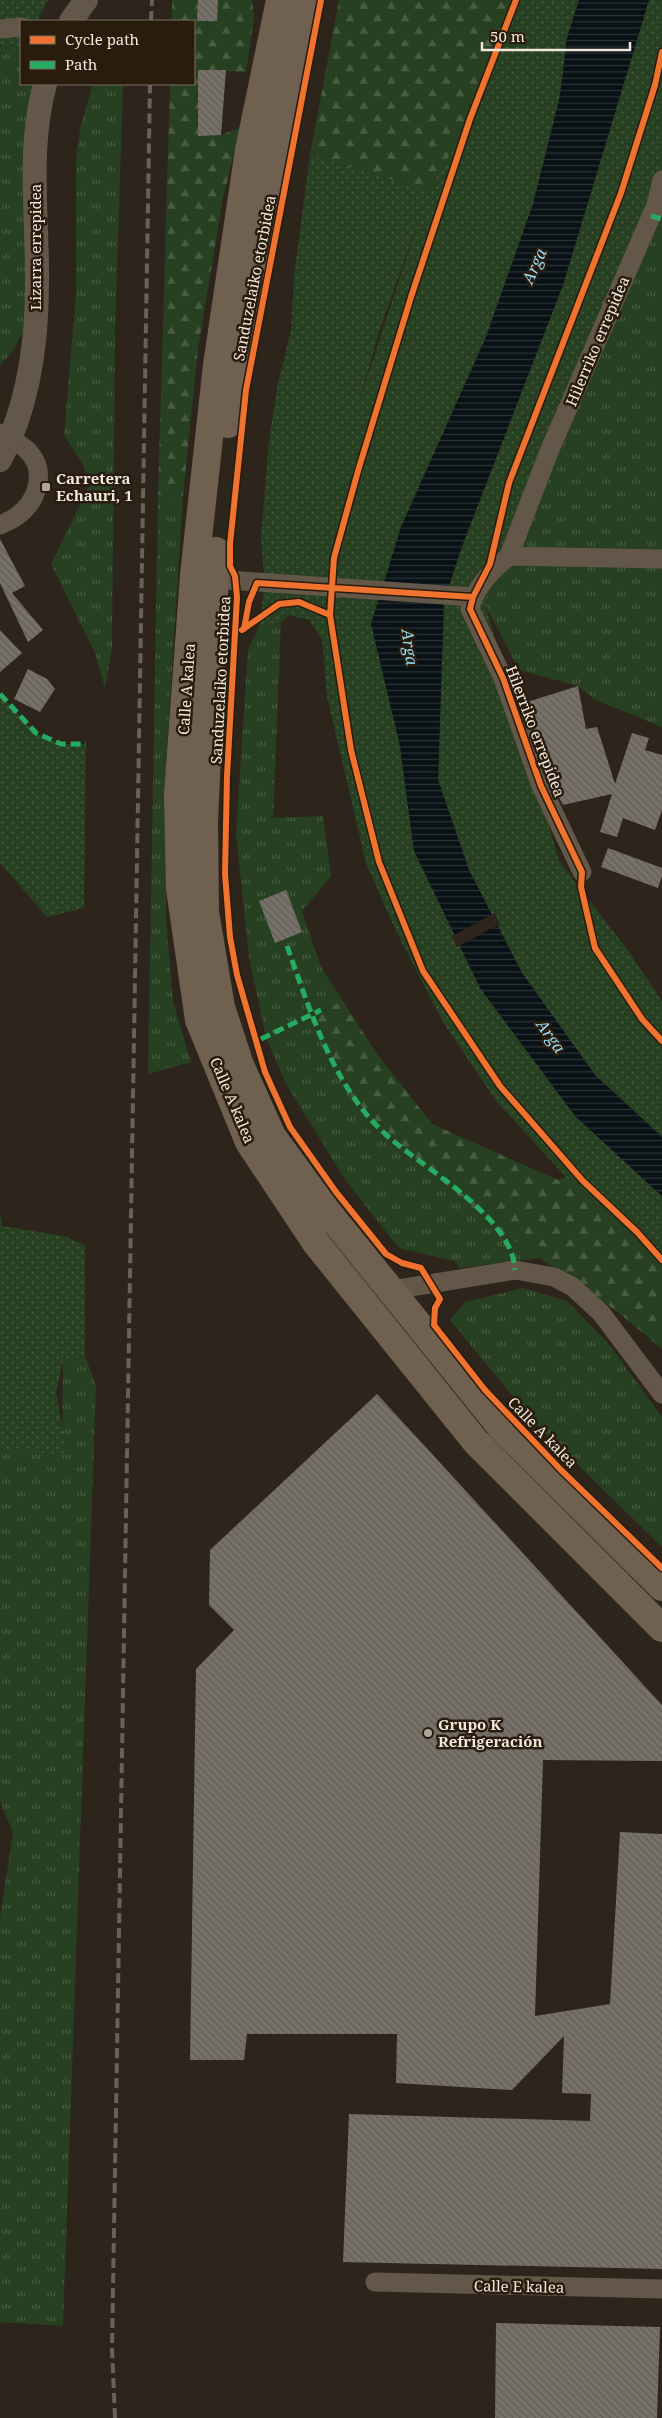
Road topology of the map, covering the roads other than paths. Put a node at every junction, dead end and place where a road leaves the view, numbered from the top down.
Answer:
1 (86, 0) edge
2 (308, 0) edge
3 (284, 1) edge
4 (72, 20) edge
5 (20, 26) edge
6 (0, 30) edge
7 (45, 85) edge
8 (283, 112) junction
9 (662, 180) edge
10 (5, 436) edge
11 (0, 460) edge
12 (0, 525) edge
13 (509, 556) junction
14 (662, 559) edge
15 (204, 577) junction
16 (472, 598) junction
17 (582, 872) dead end
18 (392, 1290) junction
19 (662, 1394) edge
20 (662, 1587) edge
21 (662, 1628) edge
22 (375, 2282) dead end
23 (662, 2289) edge

1 - 4 street
2 - 8 main road, Sanduzelaiko etorbidea
3 - 8 street
3 - 15 main road, Sanduzelaiko etorbidea
5 - 6 street
7 - 10 street, Lizarra errepidea
8 - 15 main road, Sanduzelaiko etorbidea
9 - 13 street, Hilerriko errepidea
10 - 11 street, Lizarra errepidea
10 - 12 street
13 - 14 street
13 - 16 street, Hilerriko errepidea
15 - 16 street
15 - 18 main road, Calle A kalea
15 - 21 main road, Calle A kalea
16 - 17 street, Hilerriko errepidea
18 - 19 street
18 - 20 main road, Calle A kalea
22 - 23 street, Calle E kalea

